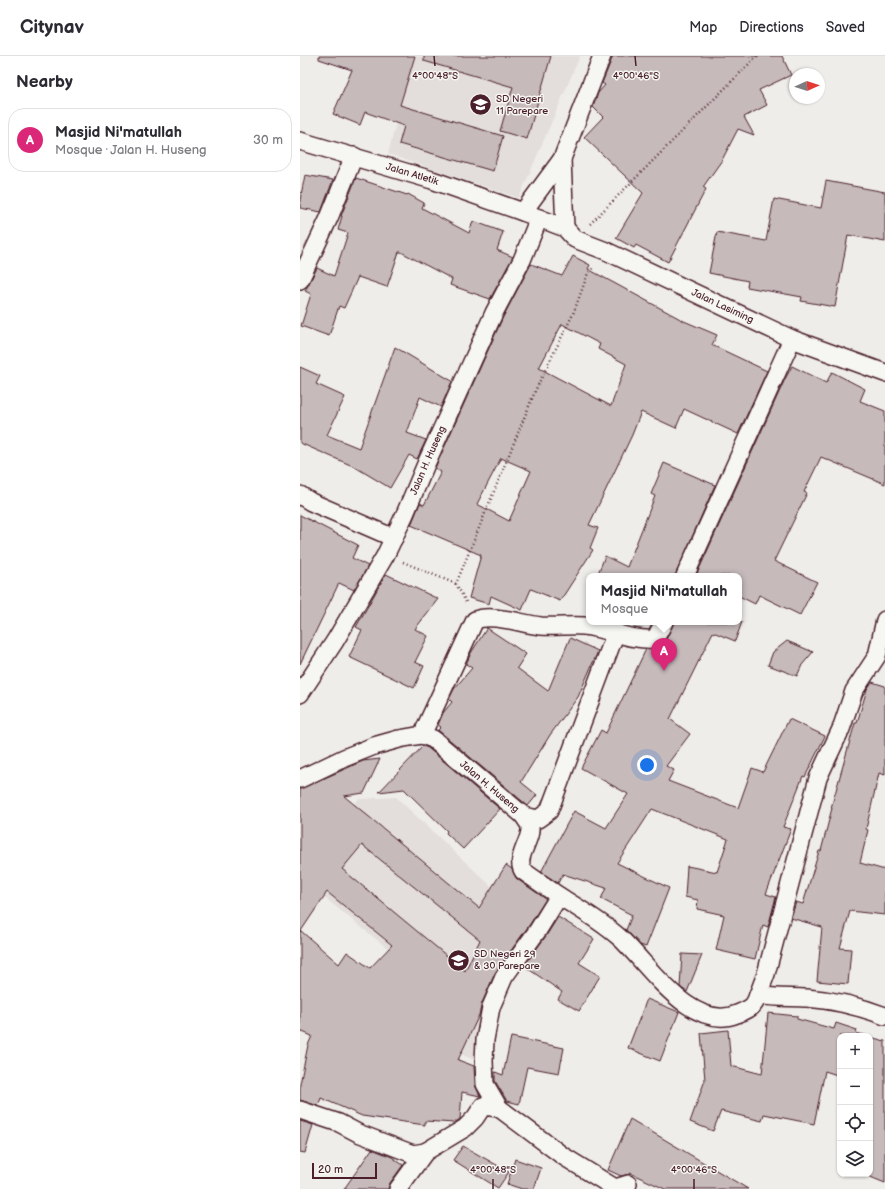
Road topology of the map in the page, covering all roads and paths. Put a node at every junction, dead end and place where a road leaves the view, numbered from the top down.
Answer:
1 (602, 56) edge
2 (757, 56) edge
3 (300, 141) edge
4 (354, 156) junction
5 (562, 159) junction
6 (523, 212) junction
7 (538, 218) junction
8 (570, 234) junction
9 (606, 251) junction
10 (300, 280) edge
11 (792, 339) junction
12 (885, 374) edge
13 (300, 495) edge
14 (394, 538) junction
15 (385, 556) junction
16 (686, 573) edge
17 (456, 584) junction
18 (475, 620) junction
19 (885, 620) edge
20 (662, 625) edge
21 (616, 632) junction
22 (300, 694) edge
23 (422, 735) junction
24 (300, 779) edge
25 (524, 816) junction
26 (559, 896) junction
27 (758, 995) junction
28 (885, 1016) edge
29 (499, 1108) junction
30 (300, 1110) edge
31 (425, 1152) junction
32 (398, 1189) edge
33 (625, 1189) edge

1 - 5 street
2 - 8 path
3 - 4 street, Jalan Atletik
4 - 6 street, Jalan Atletik
4 - 10 street
5 - 6 street
5 - 8 street
6 - 7 street, Jalan Atletik
7 - 8 street, Jalan Lasiming
7 - 14 street, Jalan H. Huseng
8 - 9 street, Jalan Lasiming
9 - 11 street, Jalan Lasiming
9 - 17 path
11 - 12 street, Jalan Lasiming
11 - 16 street
13 - 14 street
14 - 15 street, Jalan H. Huseng
15 - 17 path
15 - 22 street, Jalan H. Huseng
17 - 18 path
18 - 21 street
18 - 23 street
19 - 27 street
20 - 21 street
21 - 25 street, Jalan H. Huseng
23 - 24 street
23 - 25 street, Jalan H. Huseng
25 - 26 street
26 - 27 street
26 - 29 street
27 - 28 street
29 - 31 street
29 - 33 street
30 - 31 street
31 - 32 street

